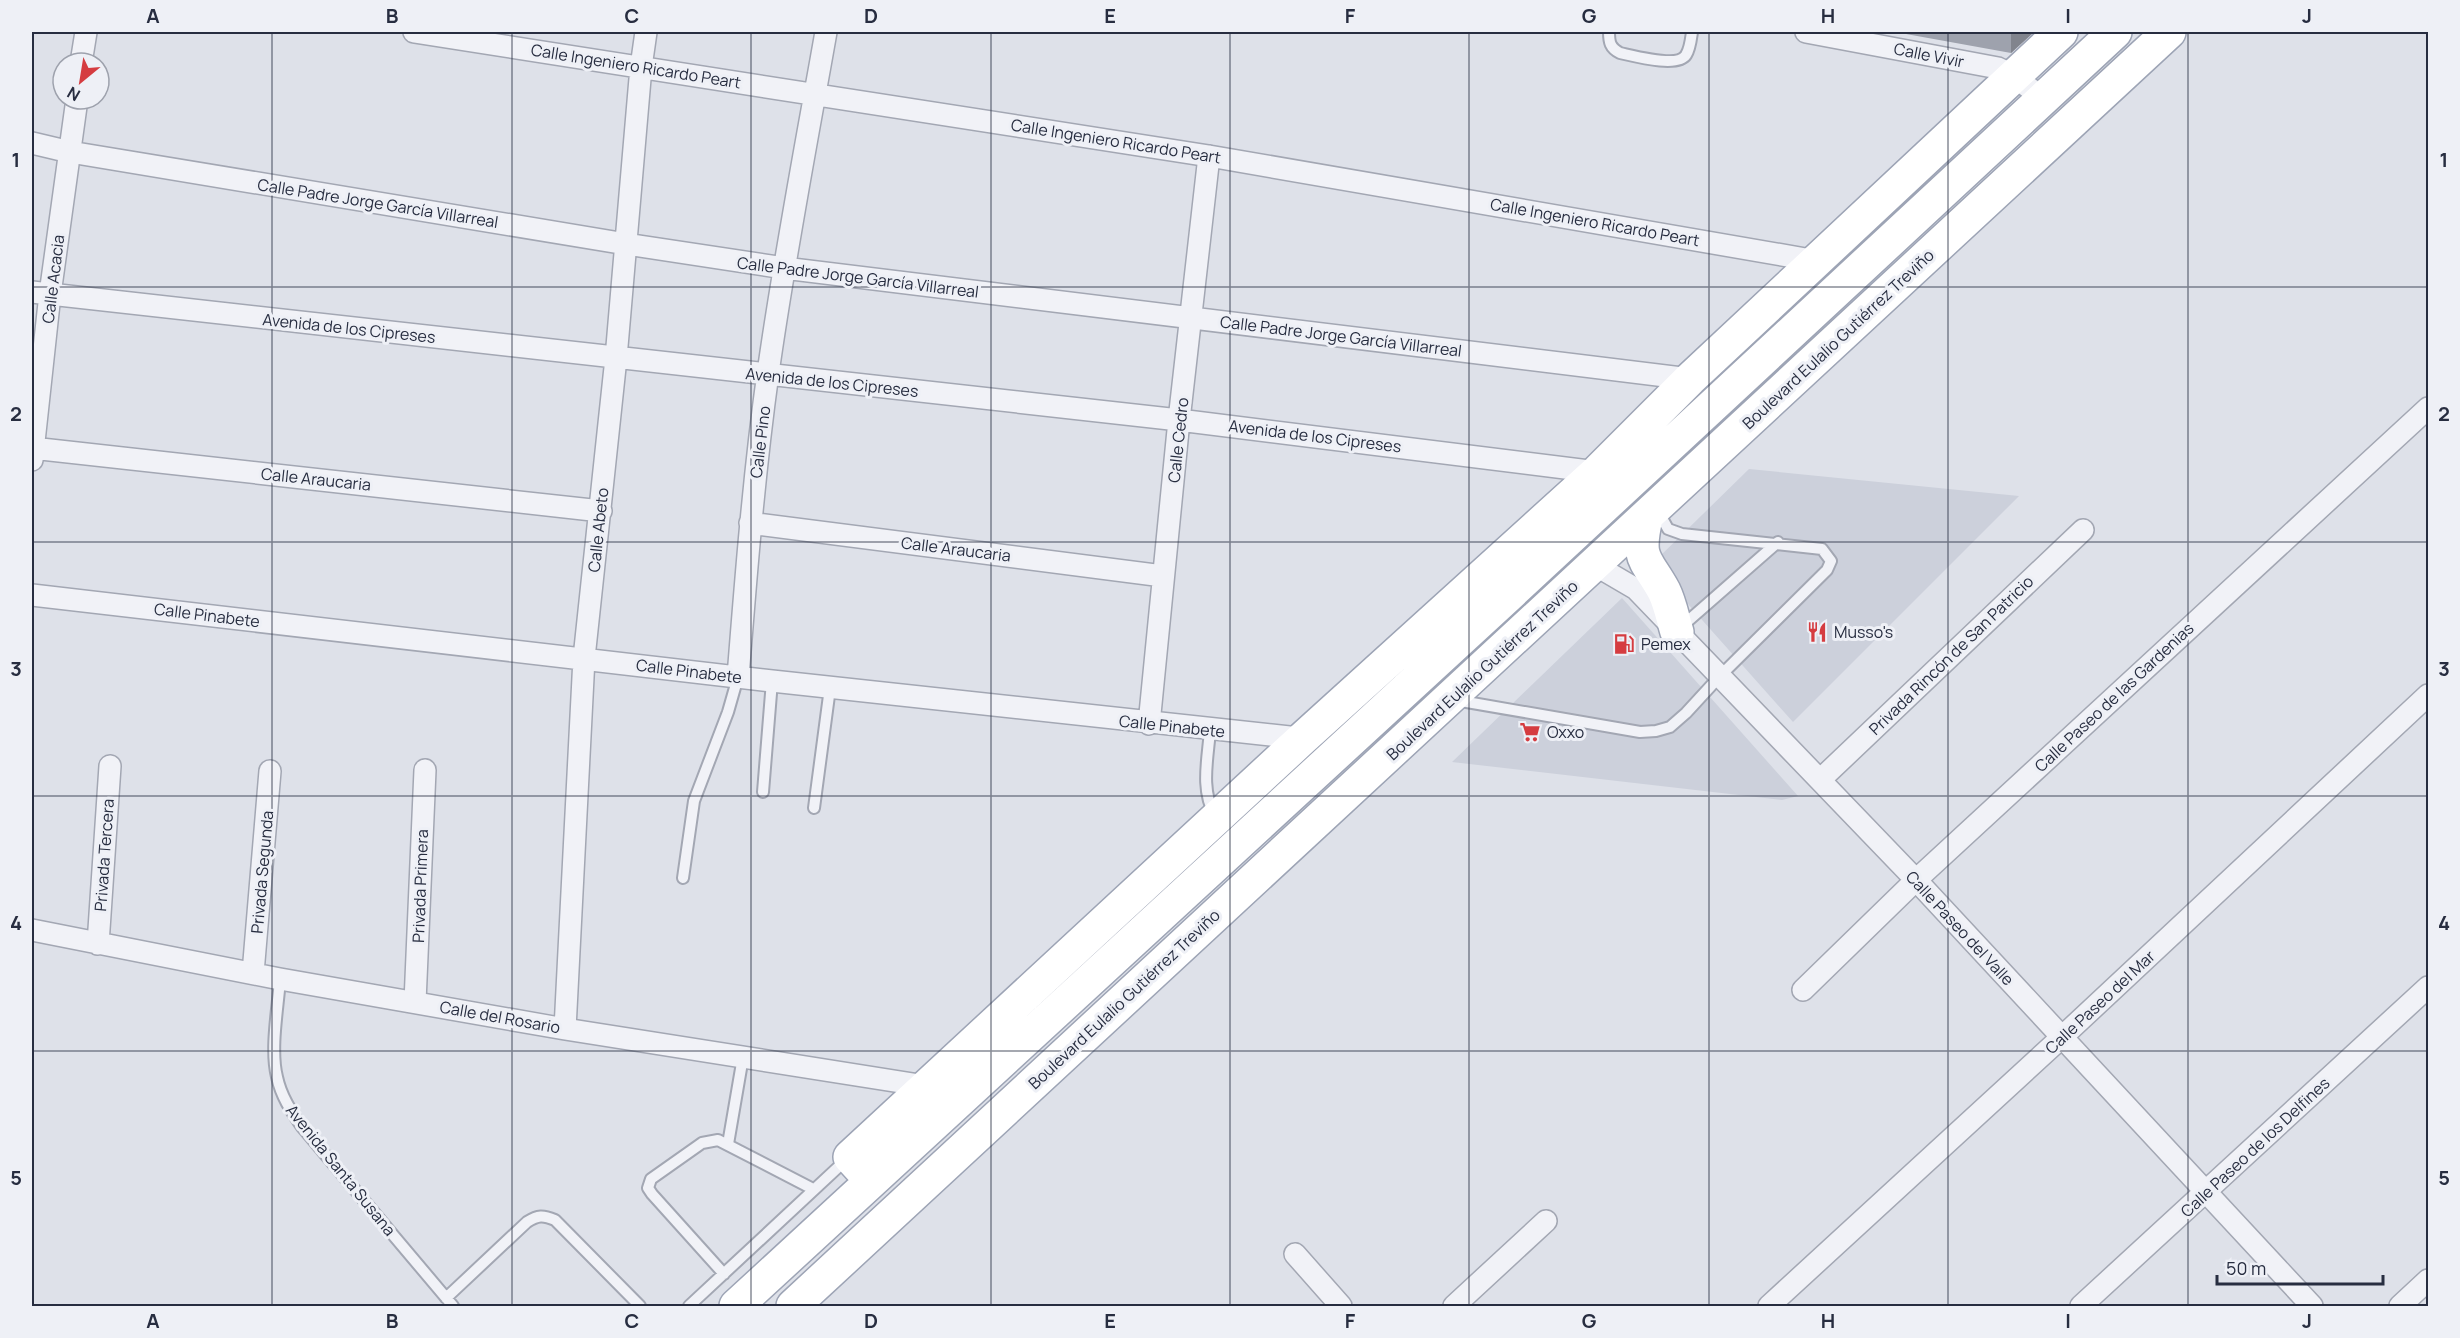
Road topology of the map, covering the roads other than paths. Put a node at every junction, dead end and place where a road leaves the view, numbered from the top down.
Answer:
1 (86, 32) edge
2 (414, 32) edge
3 (646, 32) edge
4 (826, 32) edge
5 (1609, 32) edge
6 (1692, 32) edge
7 (1806, 32) edge
8 (2061, 32) edge
9 (2115, 32) edge
10 (2169, 32) edge
11 (83, 51) edge
12 (641, 67) junction
13 (2013, 75) junction
14 (815, 93) junction
15 (2043, 99) junction
16 (75, 111) edge
17 (32, 143) edge
18 (70, 152) junction
19 (1209, 156) junction
20 (626, 244) junction
21 (1817, 261) junction
22 (784, 268) junction
23 (41, 293) edge
24 (1192, 318) junction
25 (616, 358) junction
26 (768, 375) junction
27 (1690, 379) junction
28 (2428, 408) edge
29 (1179, 420) junction
30 (32, 452) edge
31 (1598, 471) junction
32 (1631, 482) junction
33 (601, 511) junction
34 (1651, 513) junction
35 (750, 523) junction
36 (2083, 530) dead end
37 (1779, 543) junction
38 (1595, 565) junction
39 (1163, 576) junction
40 (1512, 592) junction
41 (32, 595) edge
42 (1677, 632) junction
43 (584, 658) junction
44 (1720, 676) junction
45 (738, 677) junction
46 (772, 681) junction
47 (830, 688) junction
48 (2428, 695) edge
49 (1449, 699) junction
50 (1149, 724) junction
51 (1210, 730) junction
52 (1302, 739) junction
53 (1348, 744) junction
54 (110, 766) dead end
55 (425, 770) dead end
56 (270, 771) dead end
57 (1820, 780) junction
58 (763, 792) dead end
59 (814, 808) dead end
60 (1217, 818) junction
61 (683, 878) dead end
62 (1916, 880) junction
63 (32, 930) edge
64 (98, 944) junction
65 (253, 973) junction
66 (280, 979) junction
67 (2428, 987) edge
68 (1803, 990) dead end
69 (415, 1002) junction
70 (565, 1029) junction
71 (2062, 1037) junction
72 (743, 1057) junction
73 (927, 1086) junction
74 (969, 1094) junction
75 (728, 1144) junction
76 (860, 1169) junction
77 (813, 1189) junction
78 (2206, 1192) junction
79 (1546, 1221) dead end
80 (1295, 1254) dead end
81 (724, 1274) junction
82 (2428, 1280) edge
83 (449, 1302) edge
84 (640, 1306) edge
85 (689, 1306) edge
86 (736, 1306) edge
87 (793, 1306) edge
88 (1341, 1306) edge
89 (1454, 1306) edge
90 (1769, 1306) edge
91 (2081, 1306) edge
92 (2312, 1306) edge
93 (2400, 1306) edge

1 - 11 street
2 - 12 street, Calle Ingeniero Ricardo Peart
3 - 12 street, Calle Abeto
4 - 14 street, Calle Pino
5 - 6 lane
7 - 13 street, Calle Vivir
8 - 13 main road
9 - 15 main road
10 - 34 main road, Boulevard Eulalio Gutiérrez Treviño
12 - 14 street, Calle Ingeniero Ricardo Peart
12 - 20 street, Calle Abeto
13 - 15 street, Calle Vivir
13 - 21 main road
14 - 19 street, Calle Ingeniero Ricardo Peart
14 - 22 street, Calle Pino
15 - 32 main road
16 - 18 street, Calle Acacia
17 - 18 street, Calle Padre Jorge García Villarreal
18 - 20 street, Calle Padre Jorge García Villarreal
18 - 23 street, Calle Acacia
19 - 21 street, Calle Ingeniero Ricardo Peart
19 - 24 street, Calle Cedro
20 - 22 street, Calle Padre Jorge García Villarreal
20 - 25 street, Calle Abeto
21 - 27 main road
22 - 24 street, Calle Padre Jorge García Villarreal
22 - 26 street, Calle Pino
23 - 25 street, Avenida de los Cipreses
23 - 30 street, Calle Acacia
24 - 27 street, Calle Padre Jorge García Villarreal
24 - 29 street, Calle Cedro
25 - 26 street, Avenida de los Cipreses
25 - 33 street, Calle Abeto
26 - 29 street, Avenida de los Cipreses
26 - 35 street, Calle Pino
27 - 31 main road
28 - 62 street, Calle Paseo de las Gardenias
29 - 31 street, Avenida de los Cipreses
29 - 39 street, Calle Cedro
30 - 33 street, Calle Araucaria
31 - 32 street, Avenida de los Cipreses
31 - 52 main road
32 - 40 main road
33 - 43 street, Calle Abeto
34 - 37 lane
34 - 38 main road, Boulevard Eulalio Gutiérrez Treviño
34 - 42 main road
35 - 39 street, Calle Araucaria
35 - 45 street, Calle Pino
36 - 57 street, Privada Rincón de San Patricio
37 - 42 lane
37 - 44 lane
38 - 40 main road
38 - 42 street, Calle Paseo del Valle
38 - 49 main road, Boulevard Eulalio Gutiérrez Treviño
39 - 50 street, Calle Cedro
40 - 53 main road
41 - 43 street, Calle Pinabete
42 - 44 street, Calle Paseo del Valle
43 - 45 street, Calle Pinabete
43 - 70 street, Calle Abeto
44 - 49 lane
44 - 57 street, Calle Paseo del Valle
45 - 46 street, Calle Pinabete
45 - 61 lane
46 - 47 street, Calle Pinabete
46 - 58 lane
47 - 50 street, Calle Pinabete
47 - 59 lane
48 - 71 street, Calle Paseo del Mar
49 - 87 main road, Boulevard Eulalio Gutiérrez Treviño
50 - 51 street, Calle Pinabete
51 - 52 street, Calle Pinabete
51 - 60 lane
52 - 53 street, Calle Pinabete
52 - 60 main road
53 - 74 main road
54 - 64 street, Privada Tercera
55 - 69 street, Privada Primera
56 - 65 street, Privada Segunda
57 - 62 street, Calle Paseo del Valle
60 - 73 main road
62 - 68 street, Calle Paseo de las Gardenias
62 - 71 street, Calle Paseo del Valle
63 - 64 street, Calle del Rosario
64 - 65 street, Calle del Rosario
65 - 66 street, Calle del Rosario
66 - 69 street, Calle del Rosario
66 - 83 lane, Avenida Santa Susana
67 - 78 street, Calle Paseo de los Delfines
69 - 70 street, Calle del Rosario
70 - 72 street, Calle del Rosario
71 - 78 street, Calle Paseo del Valle
71 - 90 street, Calle Paseo del Mar
72 - 73 street, Calle del Rosario
72 - 75 lane
73 - 74 street, Calle del Rosario
73 - 76 main road
74 - 76 main road
75 - 77 lane
75 - 81 lane
76 - 77 lane
76 - 86 main road
77 - 81 lane
78 - 91 street, Calle Paseo de los Delfines
78 - 92 street, Calle Paseo del Valle
79 - 89 street
80 - 88 street
81 - 85 lane
82 - 93 street
83 - 84 lane

